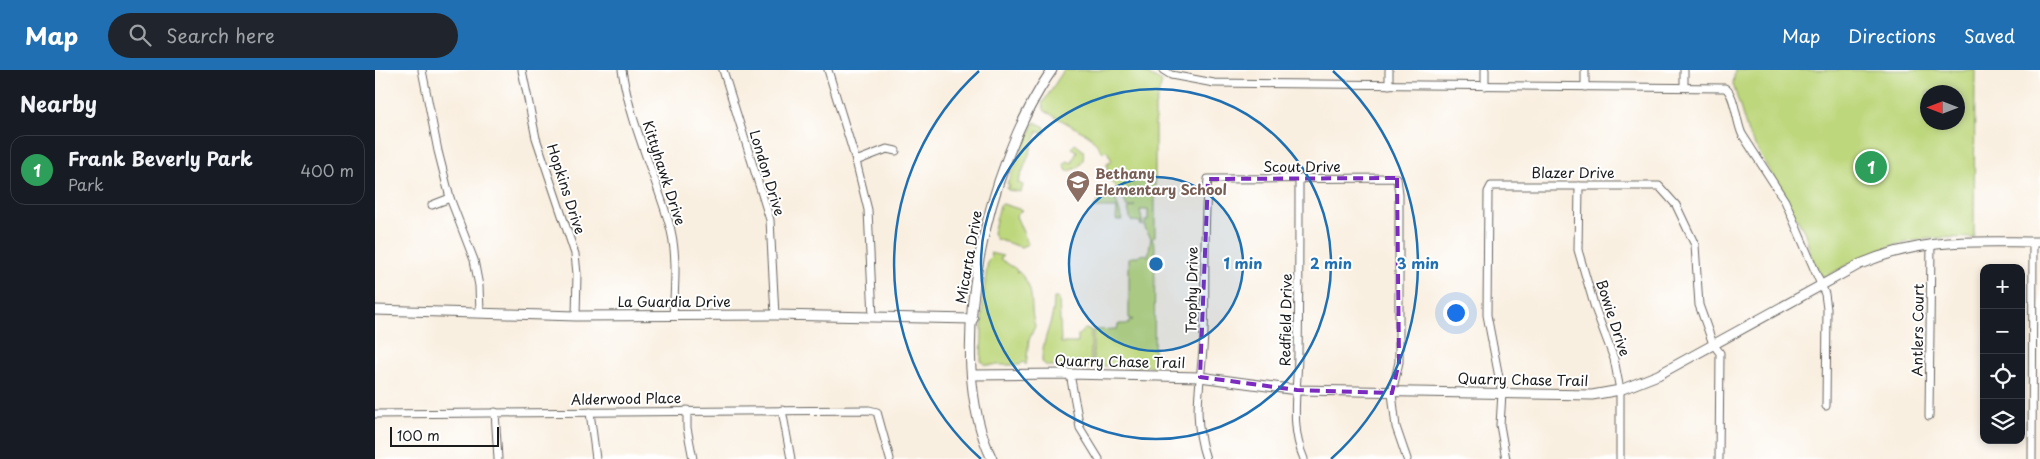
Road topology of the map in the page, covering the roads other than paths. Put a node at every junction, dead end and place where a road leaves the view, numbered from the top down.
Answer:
1 (422, 70) edge
2 (522, 70) edge
3 (623, 70) edge
4 (723, 70) edge
5 (828, 70) edge
6 (1052, 70) edge
7 (1163, 70) edge
8 (1389, 70) edge
9 (1485, 70) edge
10 (1585, 70) edge
11 (1684, 70) edge
12 (1389, 85) junction
13 (1485, 86) junction
14 (1585, 87) junction
15 (1684, 87) junction
16 (897, 151) dead end
17 (856, 161) junction
18 (1208, 179) joint
19 (1299, 180) junction
20 (1579, 186) junction
21 (450, 198) junction
22 (432, 205) dead end
23 (2037, 242) edge
24 (1931, 244) junction
25 (1821, 285) junction
26 (375, 310) edge
27 (480, 312) junction
28 (673, 315) junction
29 (775, 315) junction
30 (576, 316) junction
31 (873, 317) junction
32 (973, 318) junction
33 (1713, 344) junction
34 (1070, 374) junction
35 (972, 375) junction
36 (1199, 377) junction
37 (1297, 390) junction
38 (1620, 390) junction
39 (1392, 393) junction
40 (1502, 393) junction
41 (1826, 406) dead end
42 (687, 410) junction
43 (782, 410) junction
44 (495, 412) junction
45 (589, 412) junction
46 (375, 414) edge
47 (1929, 416) dead end
48 (498, 459) edge
49 (596, 459) edge
50 (693, 459) edge
51 (791, 459) edge
52 (890, 459) edge
53 (992, 459) edge
54 (1099, 459) edge
55 (1206, 459) edge
56 (1304, 459) edge
57 (1407, 459) edge
58 (1506, 459) edge
59 (1620, 459) edge
60 (1719, 459) edge
61 (2032, 459) edge

1 - 21 street
2 - 30 street, Hopkins Drive
3 - 28 street, Kittyhawk Drive
4 - 29 street, London Drive
5 - 17 street
6 - 32 street, Micarta Drive
7 - 12 street
8 - 12 street
9 - 13 street
10 - 14 street
11 - 15 street
12 - 13 street
13 - 14 street
14 - 15 street
15 - 25 street
16 - 17 street
17 - 31 street
18 - 19 street, Scout Drive
18 - 36 street, Trophy Drive
19 - 37 street, Redfield Drive
19 - 39 street, Scout Drive
20 - 33 street, Blazer Drive
20 - 38 street, Bowie Drive
20 - 40 street, Blazer Drive
21 - 22 street
21 - 27 street
23 - 24 street, Quarry Chase Trail
23 - 61 street
24 - 25 street, Quarry Chase Trail
24 - 47 street, Antlers Court
25 - 33 street, Quarry Chase Trail
25 - 41 street
26 - 27 street, La Guardia Drive
27 - 30 street, La Guardia Drive
28 - 29 street, La Guardia Drive
28 - 30 street, La Guardia Drive
29 - 31 street, La Guardia Drive
31 - 32 street, La Guardia Drive
32 - 35 street, Micarta Drive
33 - 38 street, Quarry Chase Trail
33 - 60 street
34 - 35 street, Quarry Chase Trail
34 - 36 street, Quarry Chase Trail
34 - 54 street
35 - 53 street, Micarta Drive
36 - 37 street, Quarry Chase Trail
36 - 55 street, Trophy Drive
37 - 39 street, Quarry Chase Trail
37 - 56 street, Redfield Drive
38 - 40 street, Quarry Chase Trail
38 - 59 street, Bowie Drive
39 - 40 street, Quarry Chase Trail
39 - 57 street
40 - 58 street
42 - 43 street, Alderwood Place
42 - 45 street, Alderwood Place
42 - 50 street
43 - 51 street
43 - 52 street, Alderwood Place
44 - 45 street, Alderwood Place
44 - 46 street, Alderwood Place
44 - 48 street
45 - 49 street

